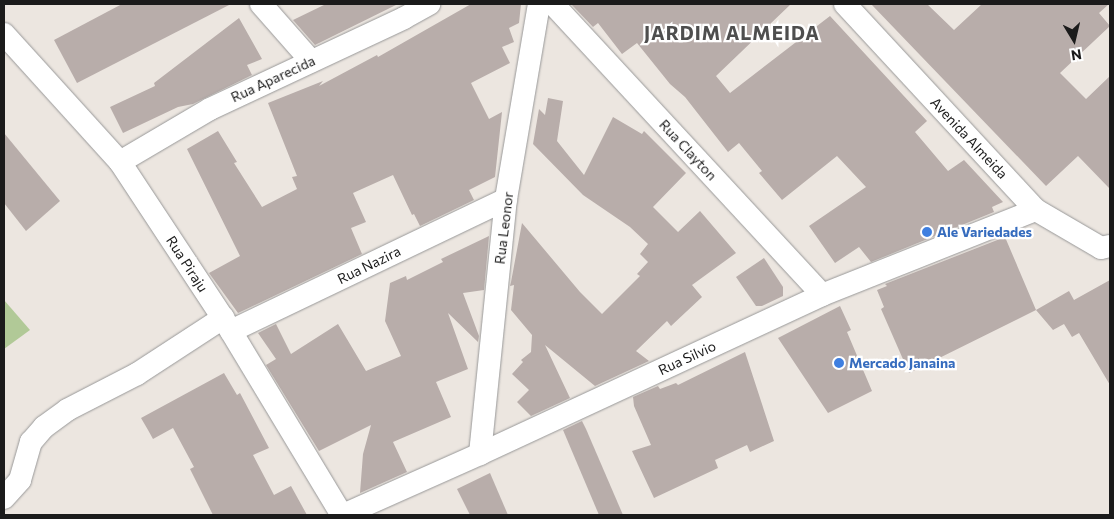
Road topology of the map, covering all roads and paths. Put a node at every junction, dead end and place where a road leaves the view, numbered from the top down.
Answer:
1 (261, 4) edge
2 (430, 4) edge
3 (539, 4) edge
4 (553, 4) edge
5 (845, 4) edge
6 (4, 34) edge
7 (311, 61) junction
8 (120, 162) junction
9 (506, 199) junction
10 (1036, 210) junction
11 (1107, 249) edge
12 (822, 295) junction
13 (227, 325) junction
14 (480, 454) junction
15 (4, 498) edge
16 (342, 515) edge

1 - 7 street
2 - 7 street, Rua Aparecida
3 - 9 street, Rua Leonor
4 - 12 street, Rua Clayton
5 - 10 street, Avenida Almeida
6 - 8 street, Rua Piraju
7 - 8 street, Rua Aparecida
8 - 13 street, Rua Piraju
9 - 13 street, Rua Nazira
9 - 14 street, Rua Leonor
10 - 11 street, Avenida Almeida
10 - 12 street, Rua Silvio
12 - 14 street, Rua Silvio
13 - 15 street, Rua Nazira
13 - 16 street, Rua Piraju
14 - 16 street, Rua Silvio

